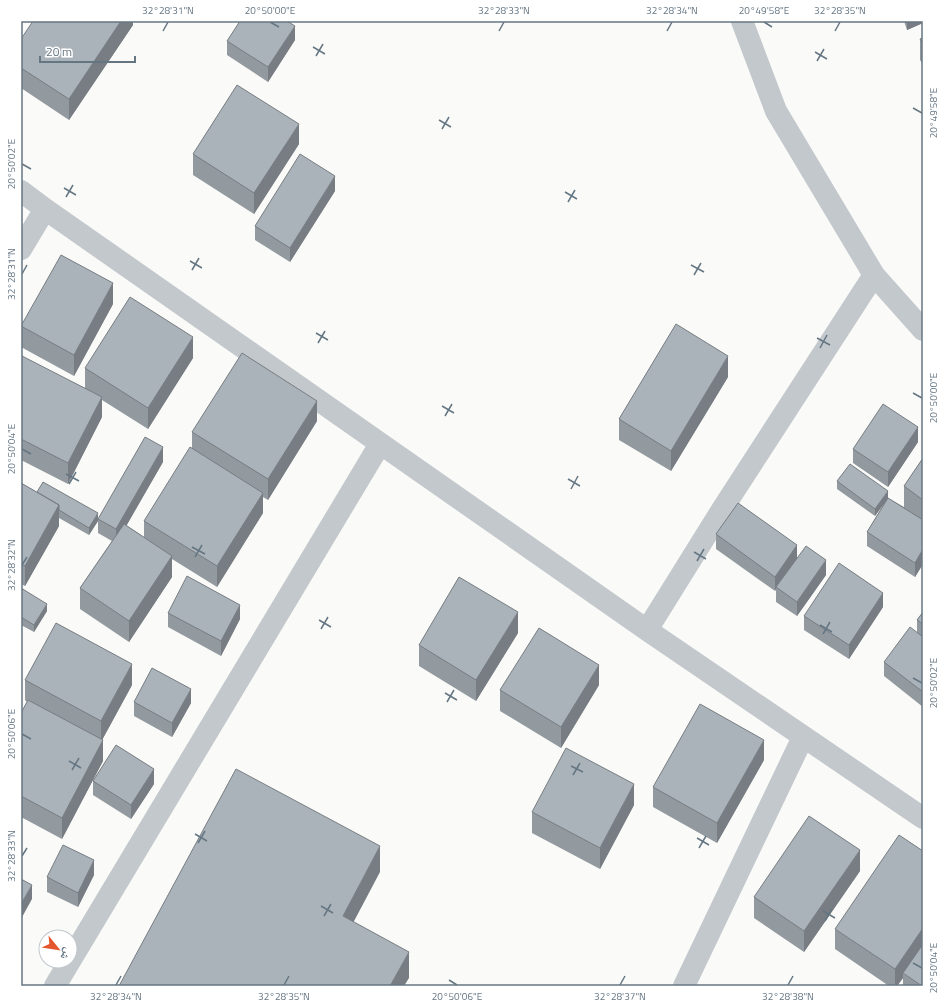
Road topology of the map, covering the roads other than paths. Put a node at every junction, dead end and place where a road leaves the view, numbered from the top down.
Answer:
1 (742, 21) edge
2 (21, 191) edge
3 (45, 209) junction
4 (21, 249) edge
5 (874, 275) junction
6 (923, 330) edge
7 (380, 444) junction
8 (647, 630) junction
9 (803, 737) junction
10 (923, 818) edge
11 (55, 986) edge
12 (684, 986) edge

1 - 5 street
2 - 3 street
3 - 4 street
3 - 7 street
5 - 6 street
5 - 8 street
7 - 8 street
7 - 11 street
8 - 9 street
9 - 10 street
9 - 12 street

